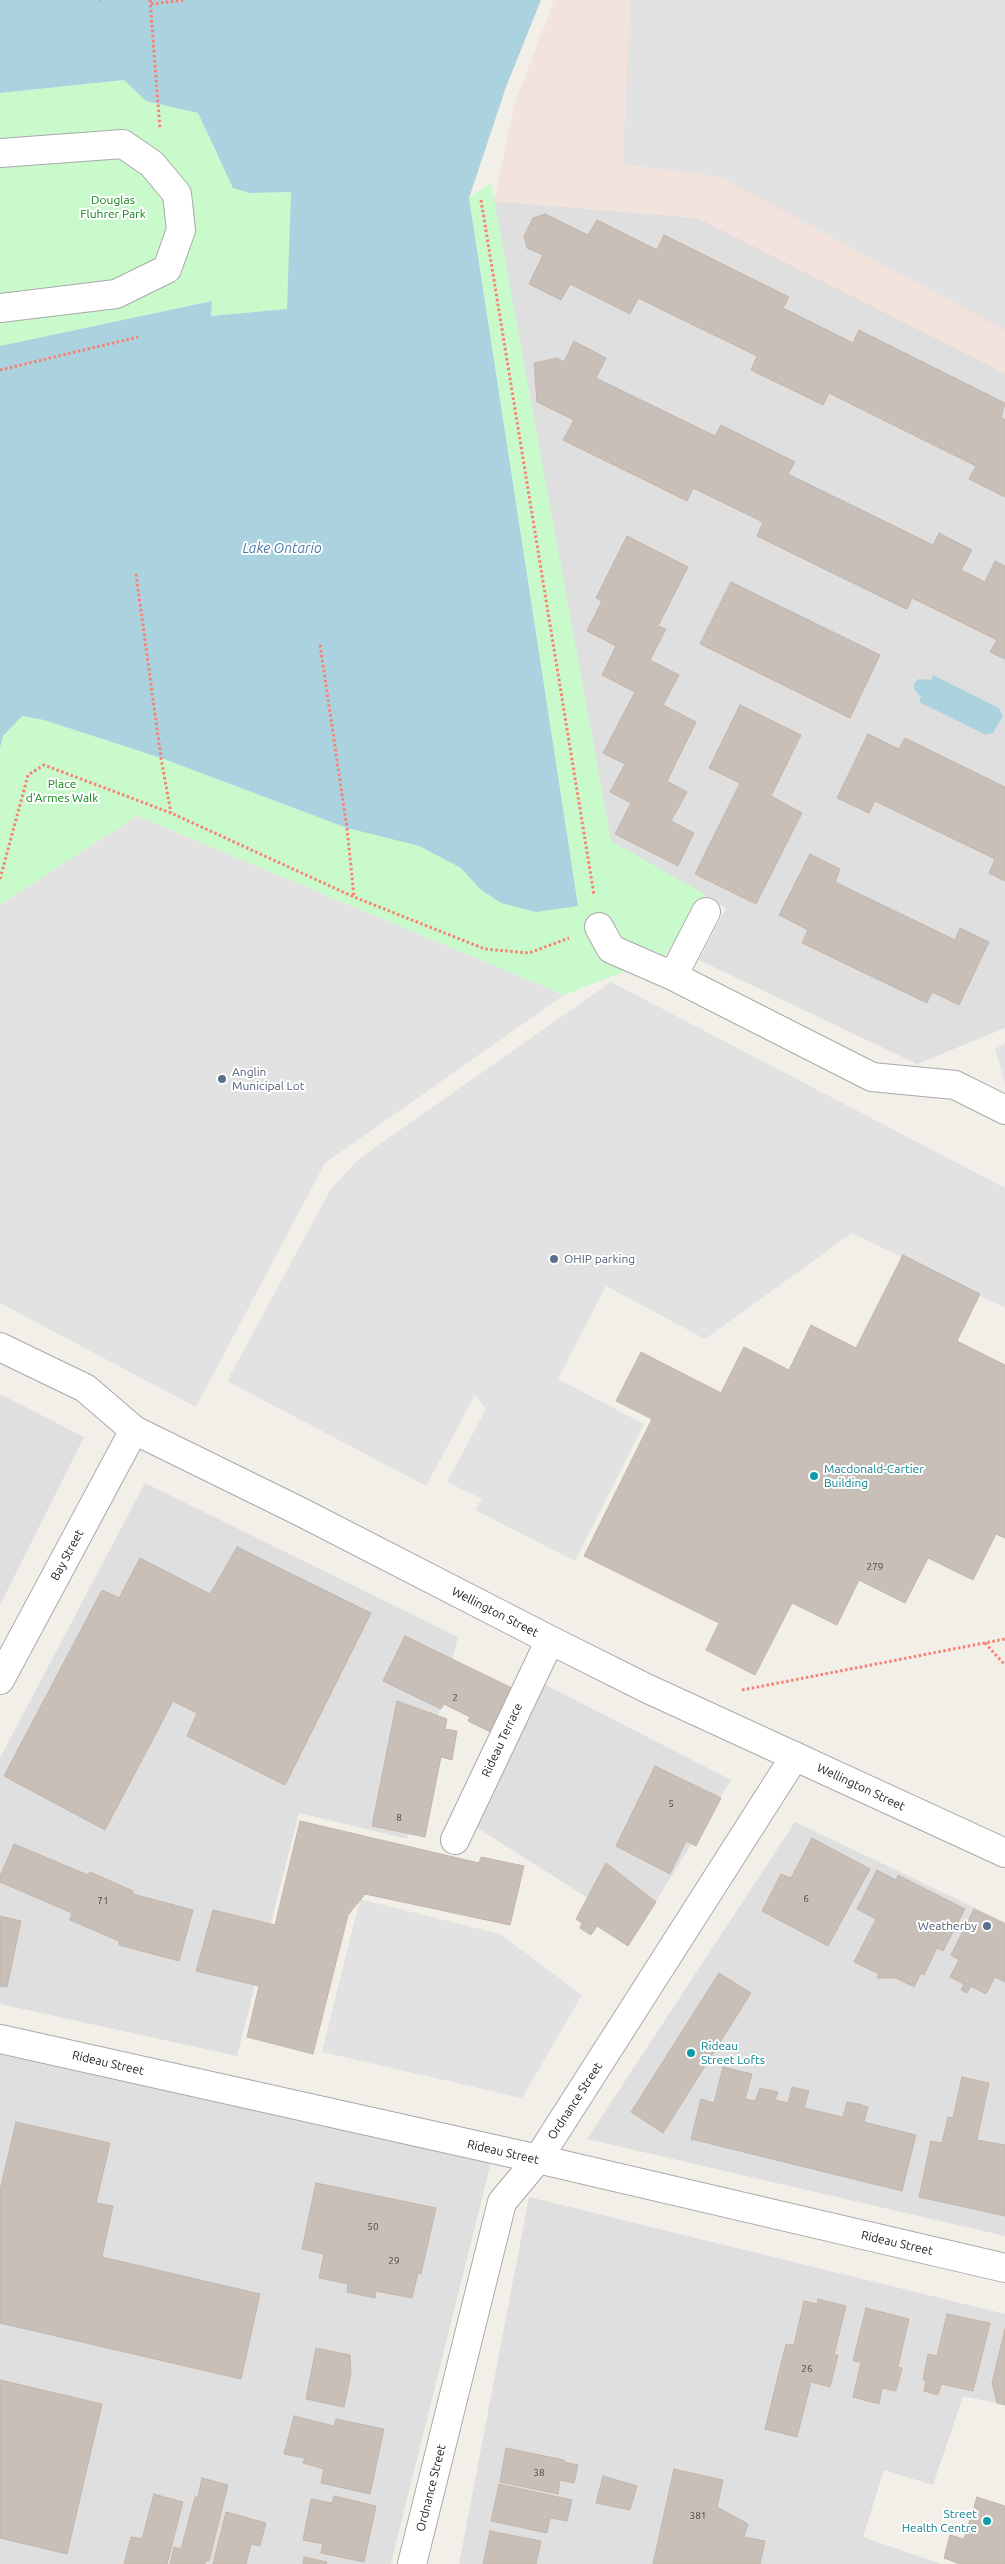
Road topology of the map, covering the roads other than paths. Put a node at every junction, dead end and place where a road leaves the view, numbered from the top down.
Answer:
1 (0, 153) edge
2 (0, 308) edge
3 (706, 912) dead end
4 (599, 927) road end
5 (673, 976) junction
6 (1005, 1110) edge
7 (0, 1346) edge
8 (134, 1430) junction
9 (550, 1640) junction
10 (0, 1680) edge
11 (795, 1756) junction
12 (455, 1840) dead end
13 (1005, 1853) edge
14 (0, 2039) edge
15 (538, 2159) junction
16 (1005, 2268) edge
17 (412, 2564) edge

1 - 2 street
3 - 5 street
4 - 5 street
5 - 6 street
7 - 8 street, Wellington Street
8 - 9 street, Wellington Street
8 - 10 street, Bay Street
9 - 11 street, Wellington Street
9 - 12 street, Rideau Terrace
11 - 13 street, Wellington Street
11 - 15 street, Ordnance Street
14 - 15 street, Rideau Street
15 - 16 street, Rideau Street
15 - 17 street, Ordnance Street

